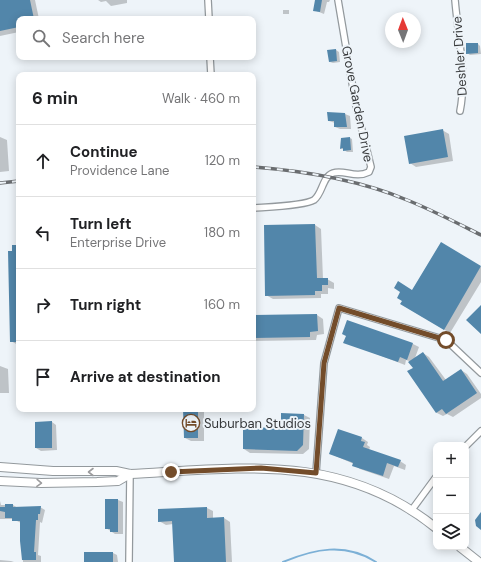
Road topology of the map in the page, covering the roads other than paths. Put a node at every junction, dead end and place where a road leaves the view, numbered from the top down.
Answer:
1 (208, 0) edge
2 (338, 0) edge
3 (455, 0) edge
4 (209, 16) edge
5 (210, 60) edge
6 (211, 72) edge
7 (460, 111) dead end
8 (256, 208) edge
9 (481, 373) edge
10 (481, 431) edge
11 (469, 443) edge
12 (0, 467) edge
13 (316, 473) junction
14 (130, 474) junction
15 (435, 478) edge
16 (0, 481) edge
17 (411, 511) junction
18 (433, 526) edge
19 (464, 550) edge
20 (129, 562) edge
21 (479, 562) edge

1 - 4 street
2 - 8 street, Grove Garden Drive
3 - 7 street, Deshler Drive
5 - 6 street
9 - 13 street
10 - 11 street
14 -> 12 main road
13 - 14 main road
13 - 17 main road
16 -> 14 main road
14 - 20 street
15 - 17 street
17 - 18 main road
19 - 21 main road

